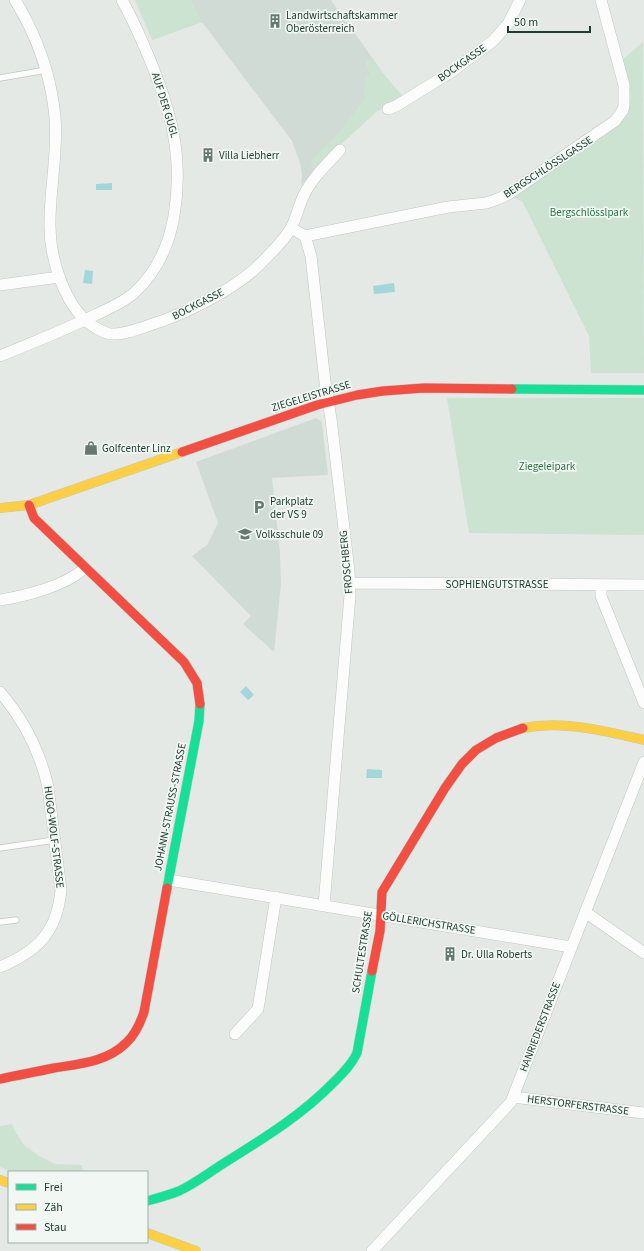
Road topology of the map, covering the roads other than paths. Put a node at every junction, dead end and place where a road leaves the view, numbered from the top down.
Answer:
1 (15, 0) edge
2 (122, 0) edge
3 (520, 0) edge
4 (600, 0) edge
5 (46, 70) junction
6 (0, 78) edge
7 (388, 109) dead end
8 (340, 150) dead end
9 (291, 228) junction
10 (305, 236) junction
11 (59, 277) junction
12 (0, 285) edge
13 (85, 320) junction
14 (0, 356) edge
15 (644, 390) edge
16 (328, 401) junction
17 (29, 505) junction
18 (0, 508) edge
19 (85, 568) junction
20 (349, 583) junction
21 (601, 585) junction
22 (644, 585) edge
23 (0, 600) edge
24 (0, 692) edge
25 (644, 703) edge
26 (644, 740) edge
27 (644, 762) edge
28 (55, 840) junction
29 (0, 848) edge
30 (169, 880) junction
31 (276, 898) junction
32 (324, 905) junction
33 (585, 912) junction
34 (381, 915) junction
35 (16, 920) dead end
36 (0, 922) edge
37 (571, 946) junction
38 (644, 953) edge
39 (0, 967) edge
40 (235, 1034) dead end
41 (0, 1079) edge
42 (513, 1096) junction
43 (644, 1113) edge
44 (148, 1201) edge
45 (148, 1233) edge
46 (196, 1251) edge
47 (372, 1251) edge

1 - 5 street, BOCKGASSE
2 - 13 street, AUF DER GUGL
3 - 7 street, BOCKGASSE
4 - 10 street, BERGSCHLÖSSLGASSE
5 - 6 lane
5 - 11 street, BOCKGASSE
8 - 9 street, BOCKGASSE
9 - 10 street
9 - 13 street, BOCKGASSE
10 - 16 street, FROSCHBERG
11 - 12 street
11 - 13 street, BOCKGASSE
13 - 14 street
15 - 16 street, ZIEGELEISTRASSE
16 - 17 street, ZIEGELEISTRASSE
16 - 20 street, FROSCHBERG
17 - 18 street, ZIEGELEISTRASSE
17 - 19 street, JOHANN-STRAUSS-STRASSE
19 - 23 street
19 - 30 street, JOHANN-STRAUSS-STRASSE
20 - 21 street, SOPHIENGUTSTRASSE
20 - 32 street, FROSCHBERG
21 - 22 street, SOPHIENGUTSTRASSE
21 - 25 street
24 - 28 street, HUGO-WOLF-STRASSE
26 - 34 street, SCHULTESTRASSE
27 - 33 street, HANRIEDERSTRASSE
28 - 29 lane
28 - 39 street, HUGO-WOLF-STRASSE
30 - 31 street, GÖLLERICHSTRASSE
30 - 41 street, JOHANN-STRAUSS-STRASSE
31 - 32 street, GÖLLERICHSTRASSE
31 - 40 street
32 - 34 street, GÖLLERICHSTRASSE
33 - 37 street, HANRIEDERSTRASSE
33 - 38 street
34 - 37 street, GÖLLERICHSTRASSE
34 - 44 street, SCHULTESTRASSE
35 - 36 lane
37 - 42 street, HANRIEDERSTRASSE
42 - 43 street, HERSTORFERSTRASSE
42 - 47 street, HANRIEDERSTRASSE
45 - 46 street

